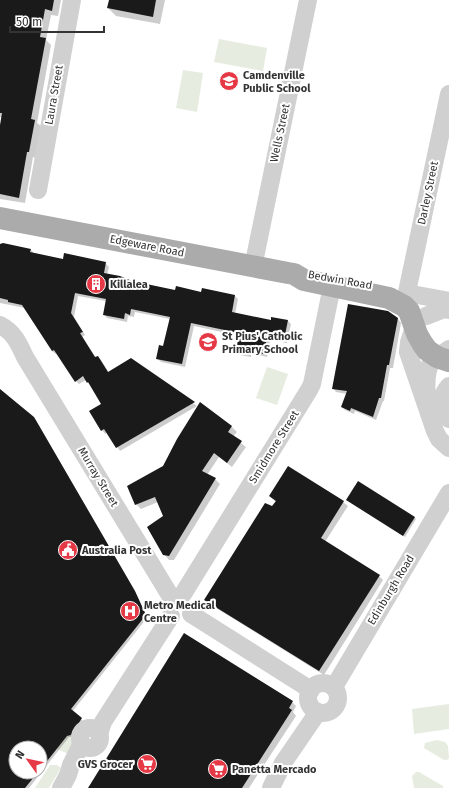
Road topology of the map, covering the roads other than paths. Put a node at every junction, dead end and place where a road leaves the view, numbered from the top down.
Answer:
1 (72, 0) edge
2 (308, 0) edge
3 (449, 94) edge
4 (38, 190) dead end
5 (0, 218) edge
6 (253, 266) junction
7 (294, 274) junction
8 (332, 286) junction
9 (409, 293) junction
10 (449, 301) edge
11 (449, 310) edge
12 (420, 322) junction
13 (0, 325) edge
14 (0, 338) edge
15 (446, 354) edge
16 (25, 357) junction
17 (449, 386) edge
18 (429, 414) junction
19 (449, 419) edge
20 (449, 448) edge
21 (449, 493) edge
22 (177, 596) junction
23 (191, 614) junction
24 (171, 616) junction
25 (334, 687) junction
26 (310, 690) junction
27 (318, 712) junction
28 (64, 782) edge
29 (271, 788) edge

1 - 4 street, Laura Street
2 - 6 street, Wells Street
3 - 9 street, Darley Street
5 - 6 main road, Edgeware Road
6 - 7 main road, Edgeware Road
7 - 8 main road, Bedwin Road
7 - 9 main road, Bedwin Road
8 - 12 main road, Bedwin Road
8 - 22 street, Smidmore Street
9 - 10 street
9 - 12 main road, Bedwin Road
11 - 12 street
12 - 15 main road, Bedwin Road
12 - 18 street
13 - 16 street, Murray Street
14 - 16 street, Murray Street
15 - 18 street
16 - 22 street, Murray Street
17 - 19 street
18 - 20 street
21 - 25 street, Edinburgh Road
22 - 23 street
22 - 24 street
23 - 24 street
23 - 26 street
24 - 28 street
25 - 26 street
25 - 27 street
26 - 27 street
27 - 29 street

